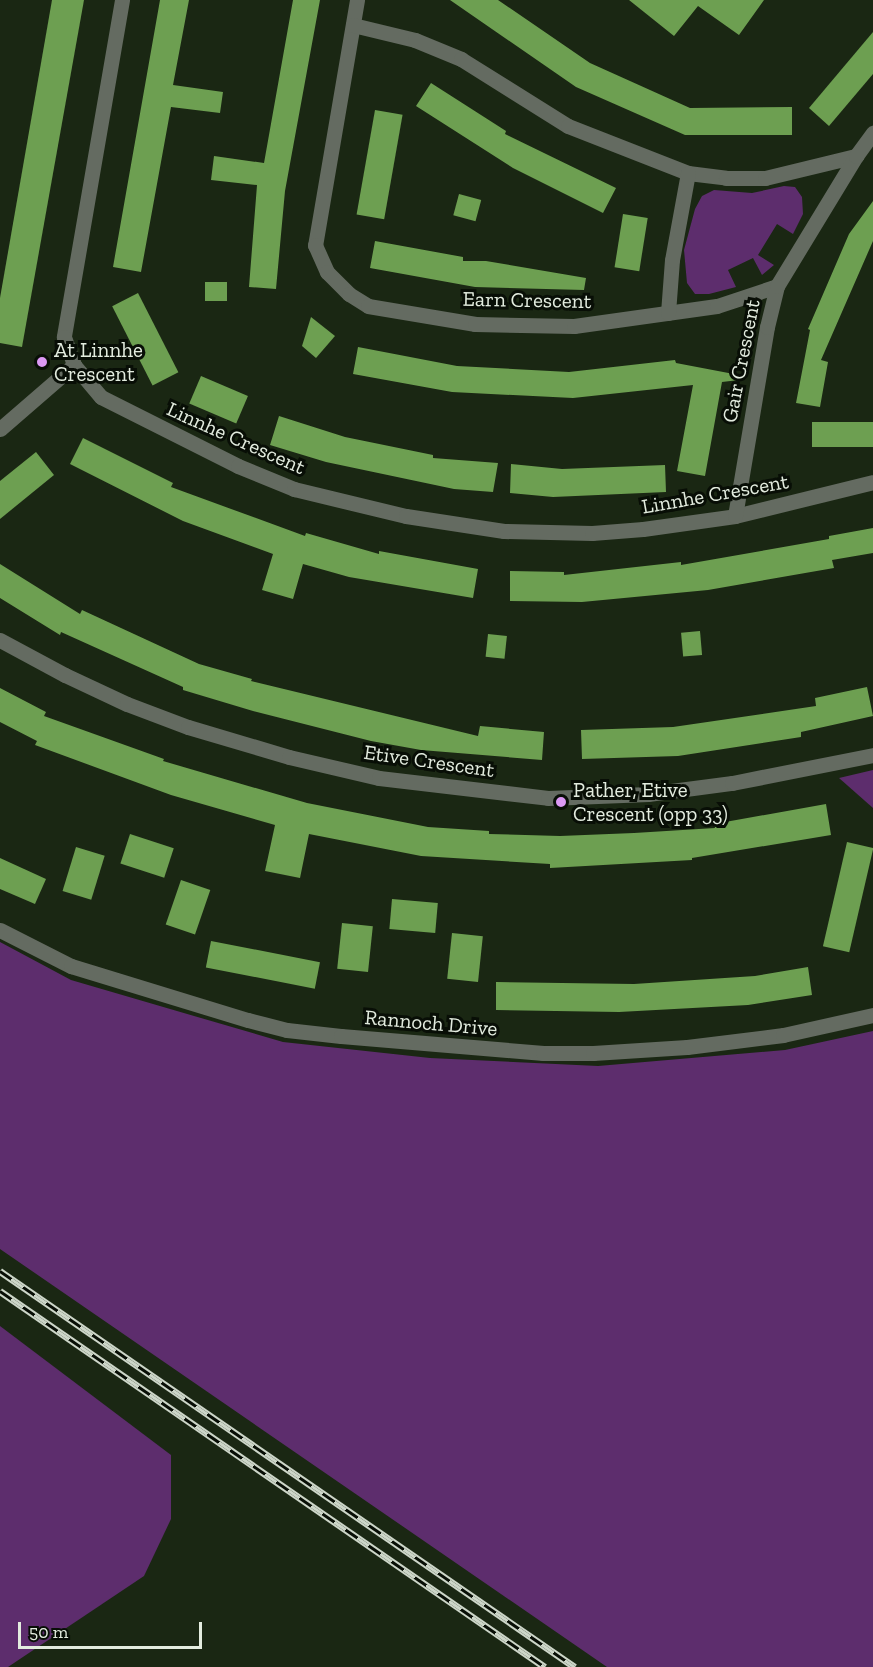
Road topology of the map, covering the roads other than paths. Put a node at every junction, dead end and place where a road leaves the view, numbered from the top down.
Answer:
1 (122, 0) edge
2 (357, 0) edge
3 (353, 26) junction
4 (873, 134) edge
5 (856, 156) junction
6 (688, 173) junction
7 (777, 286) junction
8 (668, 313) junction
9 (74, 365) junction
10 (0, 429) edge
11 (873, 482) edge
12 (735, 516) junction
13 (0, 640) edge
14 (873, 754) edge
15 (0, 930) edge
16 (872, 1013) edge

1 - 9 street, Linnhe Crescent
2 - 3 street, Earn Crescent
3 - 6 street
3 - 8 street, Earn Crescent
4 - 5 street, Gair Crescent
5 - 6 street
5 - 7 street, Gair Crescent
6 - 8 street
7 - 8 street, Earn Crescent
7 - 12 street, Gair Crescent
9 - 10 street
9 - 12 street, Linnhe Crescent
11 - 12 street, Linnhe Crescent
13 - 14 street, Etive Crescent
15 - 16 street, Rannoch Drive

